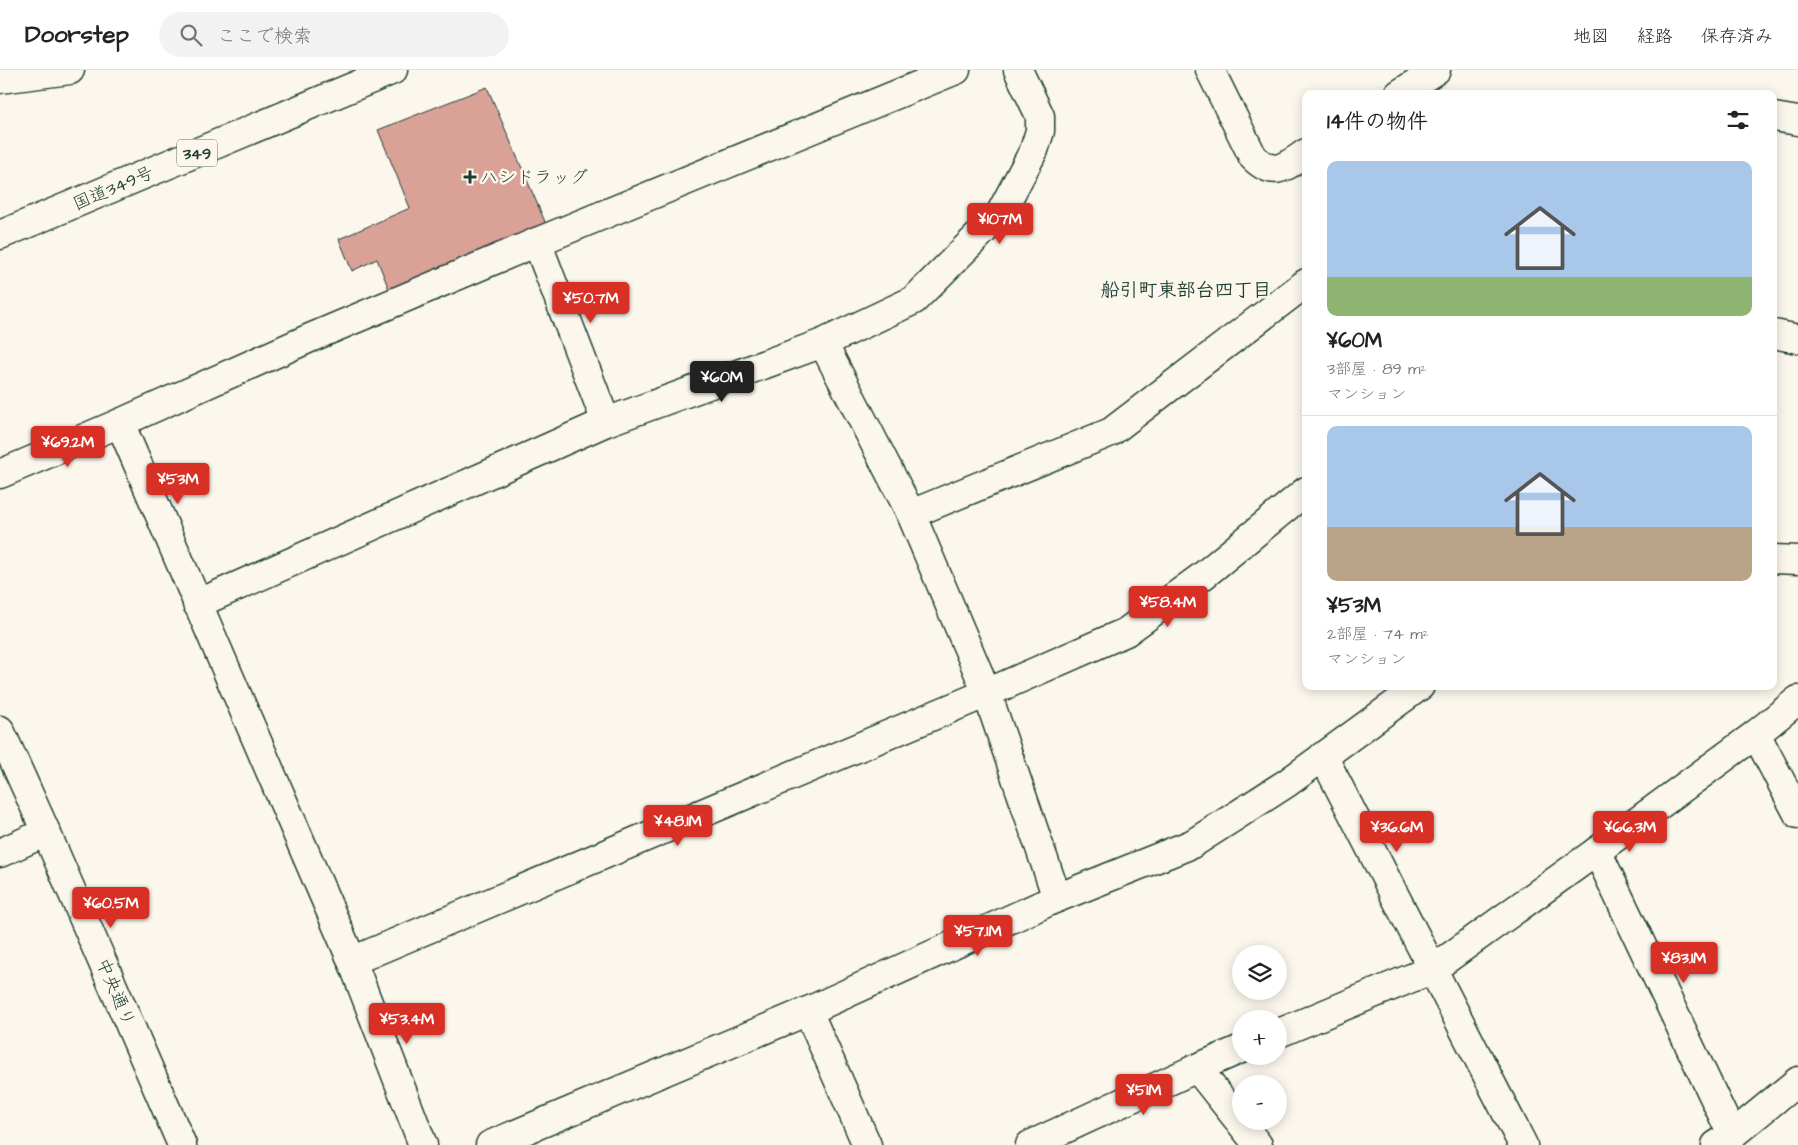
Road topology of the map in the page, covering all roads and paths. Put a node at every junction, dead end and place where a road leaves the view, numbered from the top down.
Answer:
1 (70, 70) edge
2 (392, 70) edge
3 (1018, 70) edge
4 (1210, 70) edge
5 (1436, 70) edge
6 (948, 71) edge
7 (0, 79) edge
8 (1405, 90) edge
9 (1777, 118) edge
10 (1798, 121) edge
11 (1302, 156) edge
12 (0, 235) edge
13 (537, 242) junction
14 (1302, 287) edge
15 (1777, 335) edge
16 (1798, 339) edge
17 (823, 343) junction
18 (606, 422) junction
19 (120, 423) junction
20 (0, 474) edge
21 (1302, 494) edge
22 (911, 514) junction
23 (1777, 559) edge
24 (1798, 560) edge
25 (197, 604) junction
26 (1414, 690) edge
27 (987, 693) junction
28 (1798, 700) edge
29 (0, 730) edge
30 (1756, 734) junction
31 (1323, 756) junction
32 (1798, 814) edge
33 (46, 832) junction
34 (1597, 851) junction
35 (0, 853) edge
36 (1057, 898) junction
37 (352, 961) junction
38 (1433, 969) junction
39 (808, 1010) junction
40 (1287, 1030) edge
41 (1232, 1053) edge
42 (1197, 1068) junction
43 (1798, 1081) edge
44 (1078, 1135) edge
45 (1724, 1140) edge
46 (182, 1145) edge
47 (423, 1145) edge
48 (490, 1145) edge
49 (867, 1145) edge
50 (1030, 1145) edge
51 (1258, 1145) edge
52 (1523, 1145) edge

1 - 7 main road
2 - 12 main road, 国道349号 / 349
3 - 17 main road
4 - 11 main road
5 - 8 main road
6 - 13 main road
9 - 10 main road
13 - 18 main road
13 - 19 main road
14 - 22 main road
15 - 16 main road
17 - 18 main road
17 - 22 main road
18 - 25 main road
19 - 20 main road
19 - 25 main road
21 - 27 main road
22 - 27 main road
23 - 24 main road
25 - 37 main road
26 - 31 main road
27 - 36 main road
27 - 37 main road
28 - 30 main road
29 - 33 main road, 中央通り
30 - 32 main road
30 - 34 main road
31 - 36 main road
31 - 38 main road
33 - 35 main road
33 - 46 main road, 中央通り
34 - 38 main road
34 - 45 main road
36 - 39 main road
37 - 47 main road
38 - 40 main road
38 - 52 main road
39 - 48 main road
39 - 49 main road
41 - 42 main road
42 - 44 main road
42 - 51 main road
43 - 45 main road
44 - 50 main road

